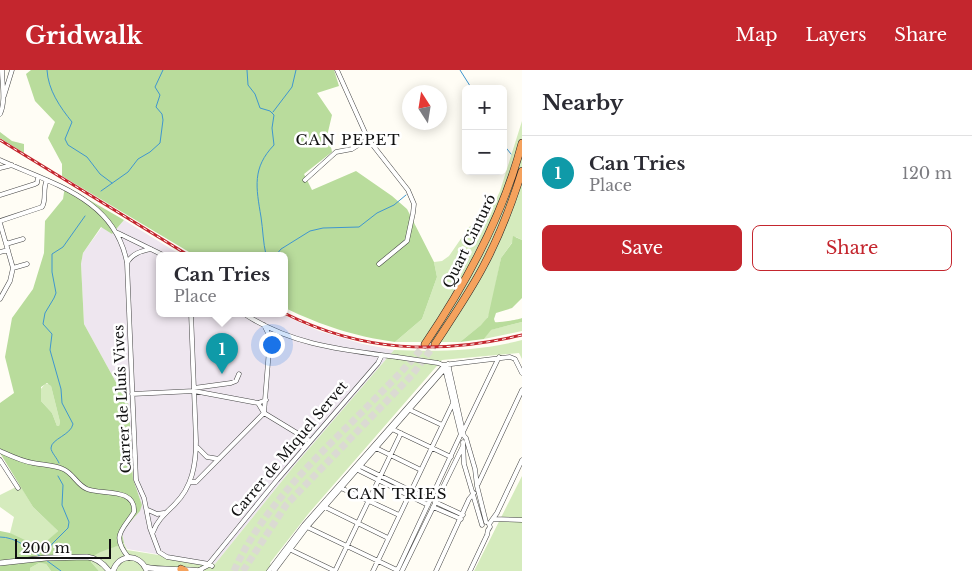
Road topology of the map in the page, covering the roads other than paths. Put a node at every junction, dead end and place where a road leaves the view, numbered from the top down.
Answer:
1 (2, 70) edge
2 (12, 70) edge
3 (337, 70) edge
4 (3, 98) junction
5 (0, 114) edge
6 (368, 139) junction
7 (522, 143) edge
8 (0, 160) edge
9 (12, 165) junction
10 (0, 168) edge
11 (522, 171) edge
12 (38, 177) junction
13 (305, 180) dead end
14 (46, 182) junction
15 (37, 183) junction
16 (0, 195) edge
17 (0, 223) edge
18 (118, 233) junction
19 (24, 239) dead end
20 (6, 244) junction
21 (151, 249) junction
22 (8, 250) junction
23 (0, 252) edge
24 (157, 252) edge
25 (127, 263) junction
26 (26, 264) dead end
27 (378, 264) dead end
28 (13, 268) junction
29 (0, 299) edge
30 (191, 317) edge
31 (250, 317) edge
32 (264, 325) junction
33 (278, 332) junction
34 (270, 337) junction
35 (425, 344) tunnel mouth
36 (435, 344) tunnel mouth
37 (382, 355) junction
38 (499, 357) junction
39 (447, 366) junction
40 (522, 373) edge
41 (239, 374) dead end
42 (194, 389) junction
43 (522, 390) edge
44 (132, 394) junction
45 (266, 400) junction
46 (258, 403) junction
47 (453, 403) junction
48 (408, 408) junction
49 (264, 413) junction
50 (442, 425) junction
51 (391, 428) junction
52 (464, 430) junction
53 (401, 433) junction
54 (462, 439) junction
55 (310, 441) junction
56 (196, 446) junction
57 (376, 448) junction
58 (432, 448) junction
59 (0, 451) edge
60 (460, 452) junction
61 (390, 455) junction
62 (451, 457) junction
63 (218, 459) junction
64 (0, 460) edge
65 (522, 460) edge
66 (464, 464) junction
67 (357, 467) junction
68 (421, 470) junction
69 (380, 475) junction
70 (378, 480) junction
71 (190, 482) junction
72 (477, 486) junction
73 (18, 488) dead end
74 (341, 488) junction
75 (411, 490) junction
76 (474, 494) junction
77 (409, 495) junction
78 (369, 501) junction
79 (432, 503) junction
80 (468, 504) junction
81 (477, 504) junction
82 (323, 506) junction
83 (148, 510) junction
84 (167, 512) junction
85 (399, 516) junction
86 (462, 517) junction
87 (493, 520) junction
88 (522, 520) edge
89 (358, 523) junction
90 (486, 524) junction
91 (305, 526) junction
92 (153, 532) junction
93 (388, 538) junction
94 (122, 546) junction
95 (347, 546) junction
96 (288, 548) junction
97 (129, 558) junction
98 (378, 561) junction
99 (118, 562) junction
100 (0, 563) edge
101 (103, 563) junction
102 (212, 567) edge
103 (145, 569) edge
104 (183, 570) edge
105 (109, 571) edge
106 (113, 571) edge
107 (160, 571) edge
108 (199, 571) edge
109 (269, 571) edge
110 (274, 571) edge
111 (335, 571) edge
112 (373, 571) edge
113 (397, 571) edge
114 (402, 571) edge
115 (436, 571) edge
116 (470, 571) edge

1 - 4 street
2 - 4 street
3 - 6 street
4 - 5 street
6 - 13 street
6 - 27 street
7 - 35 highway, Quart Cinturó
8 - 9 street
8 - 10 street
9 - 10 street
9 - 12 street
11 - 36 highway, Quart Cinturó
12 - 14 street
12 - 15 street
14 - 15 street
14 - 17 street
14 - 18 street
15 - 16 street
17 - 20 street
18 - 21 street
18 - 25 street, Carrer de Lluís Vives
19 - 20 street
20 - 22 street
21 - 24 street
21 - 25 street
22 - 23 street
22 - 28 street
25 - 44 street, Carrer de Lluís Vives
26 - 28 street
28 - 29 street
30 - 42 street
31 - 32 street
32 - 33 street
32 - 34 street
33 - 34 street
33 - 37 street
34 - 45 street
37 - 39 street, bridge
37 - 55 street, Carrer de Miquel Servet
38 - 39 street
38 - 40 street
38 - 52 street
39 - 47 street
39 - 48 street
39 - 52 street
41 - 42 street
42 - 44 street
42 - 46 street
42 - 56 street
43 - 72 street
44 - 83 street, Carrer de Lluís Vives
45 - 46 street
45 - 49 street
46 - 49 street
47 - 50 street
47 - 54 street
48 - 50 street
48 - 51 street
49 - 55 street
49 - 63 street
50 - 58 street
51 - 53 street
51 - 57 street
51 - 67 street
52 - 54 street
53 - 58 street
53 - 61 street
54 - 60 street
54 - 62 street
54 - 66 street
54 - 72 street
55 - 102 street, Carrer de Miquel Servet
56 - 63 street
56 - 71 street
57 - 61 street
57 - 67 street
58 - 62 street
58 - 68 street
59 - 94 street
60 - 66 street
60 - 79 street
61 - 68 street
61 - 69 street
62 - 79 street
63 - 71 street
64 - 73 street
65 - 87 street
66 - 76 street
67 - 69 street
67 - 70 street
67 - 74 street
67 - 82 street
68 - 75 street
69 - 70 street
69 - 75 street
70 - 77 street
70 - 78 street
71 - 84 street
72 - 90 street
74 - 78 street
74 - 82 street
75 - 77 street
75 - 79 street
76 - 80 street
76 - 81 street
77 - 79 street
77 - 85 street
78 - 85 street
78 - 89 street
79 - 86 street
79 - 113 street
79 - 114 street
80 - 81 street
80 - 86 street
81 - 90 street
82 - 89 street
82 - 91 street
83 - 84 street
83 - 92 street, Carrer de Lluís Vives
84 - 92 street
85 - 93 street
86 - 115 street
87 - 88 street
87 - 90 street
89 - 93 street
89 - 95 street
90 - 116 street
91 - 95 street
91 - 96 street
92 - 102 street, Carrer de Lluís Vives
93 - 98 street
94 - 97 street
94 - 99 street
95 - 98 street
95 - 111 street
96 - 109 street
96 - 110 street
96 - 111 street
97 - 99 street
97 - 103 street
98 - 112 street
98 - 113 street
99 - 101 street
99 - 106 street
100 - 101 street
101 - 105 street
102 - 108 street, Carrer de Miquel Servet
103 - 107 street
104 - 107 street
104 - 108 street

